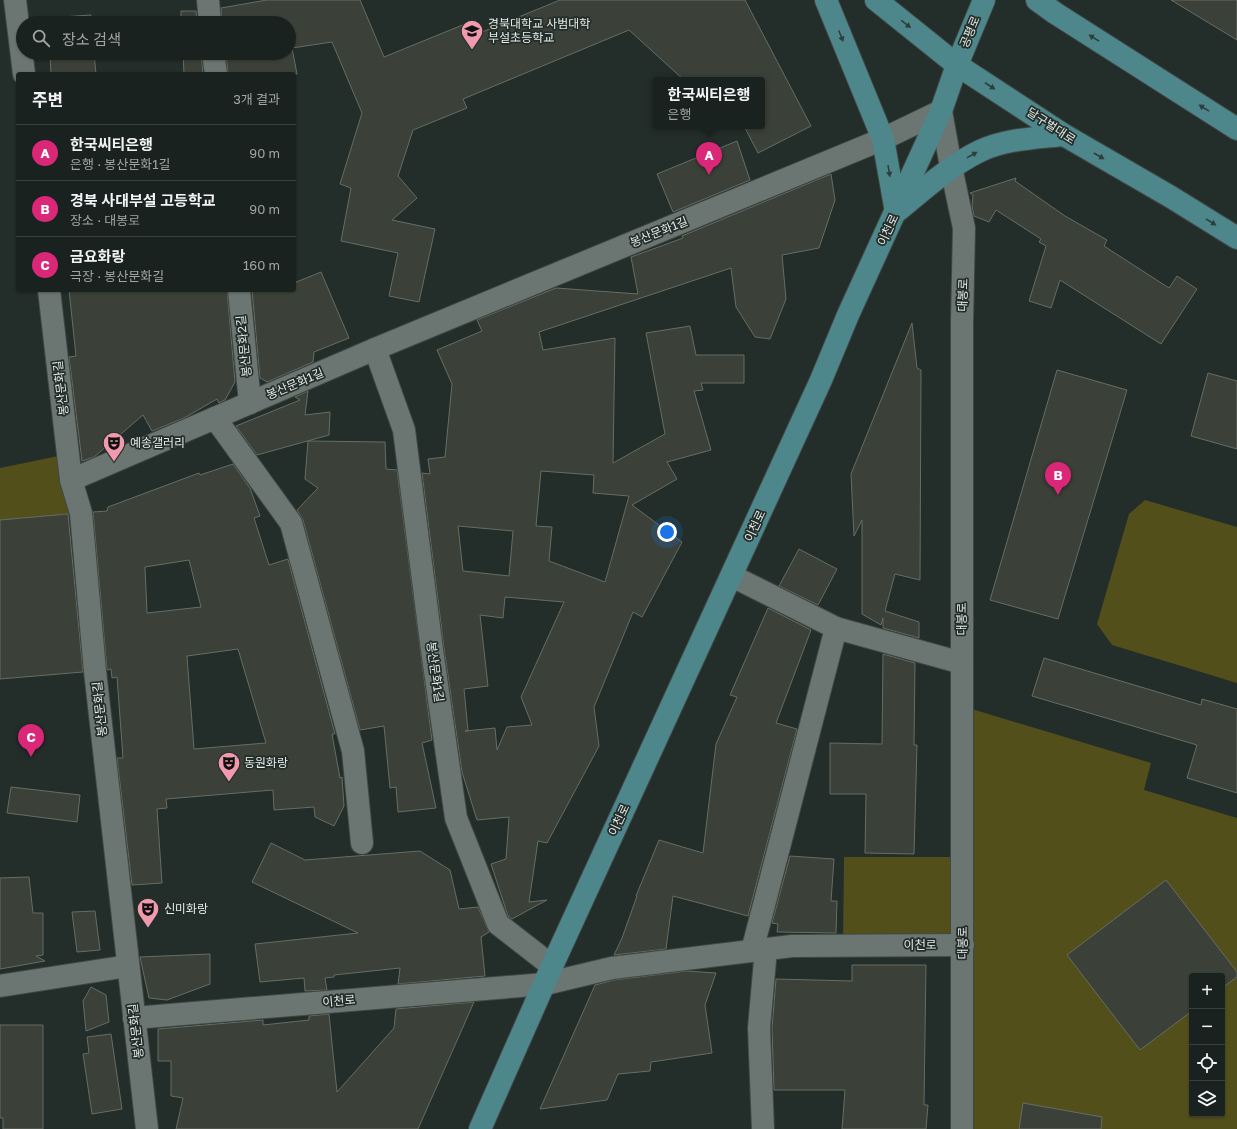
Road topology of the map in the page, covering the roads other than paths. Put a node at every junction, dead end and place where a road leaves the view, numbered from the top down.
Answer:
1 (15, 0) edge
2 (208, 0) edge
3 (826, 0) edge
4 (876, 0) edge
5 (984, 0) edge
6 (1037, 0) edge
7 (17, 16) edge
8 (209, 16) edge
9 (22, 60) edge
10 (214, 60) edge
11 (957, 64) junction
12 (24, 72) edge
13 (216, 72) edge
14 (941, 111) junction
15 (1237, 129) edge
16 (1064, 135) junction
17 (883, 139) junction
18 (951, 167) junction
19 (896, 212) junction
20 (1237, 238) edge
21 (49, 292) edge
22 (238, 292) edge
23 (375, 349) junction
24 (250, 403) junction
25 (215, 418) junction
26 (71, 480) junction
27 (732, 576) junction
28 (836, 628) junction
29 (962, 663) junction
30 (362, 843) dead end
31 (963, 945) junction
32 (759, 950) junction
33 (128, 966) junction
34 (548, 975) junction
35 (0, 986) edge
36 (134, 1018) junction
37 (147, 1129) edge
38 (480, 1129) edge
39 (763, 1129) edge
40 (962, 1129) edge

1 - 7 street
2 - 8 street
3 -> 17 main road
4 -> 11 main road, 달구벌대로
5 - 11 main road, 공평로
15 -> 6 main road
9 - 12 street
10 - 13 street
11 - 14 main road, 이천로
11 -> 16 main road, 달구벌대로
14 - 17 street, 봉산문화1길
14 - 18 street, 대봉로
14 - 19 main road, 이천로
18 -> 16 main road
16 -> 20 main road, 달구벌대로
17 -> 19 main road
17 - 23 street, 봉산문화1길
18 - 19 main road
18 - 29 street, 대봉로
19 - 27 main road, 이천로
21 - 26 street, 봉산문화길
22 - 24 street, 봉산문화2길
23 - 24 street, 봉산문화1길
23 - 34 street, 봉산문화1길
24 - 25 street, 봉산문화1길
25 - 26 street, 봉산문화1길
25 - 30 street
26 - 33 street, 봉산문화길
27 - 28 street
27 - 34 main road, 이천로
28 - 29 street
28 - 32 street
29 - 31 street, 대봉로
31 - 32 street, 이천로
31 - 40 street, 대봉로
32 - 34 street, 이천로
32 - 39 street
33 - 35 street
33 - 36 street, 봉산문화길
34 - 36 street, 이천로
34 - 38 main road, 이천로
36 - 37 street, 봉산문화길

